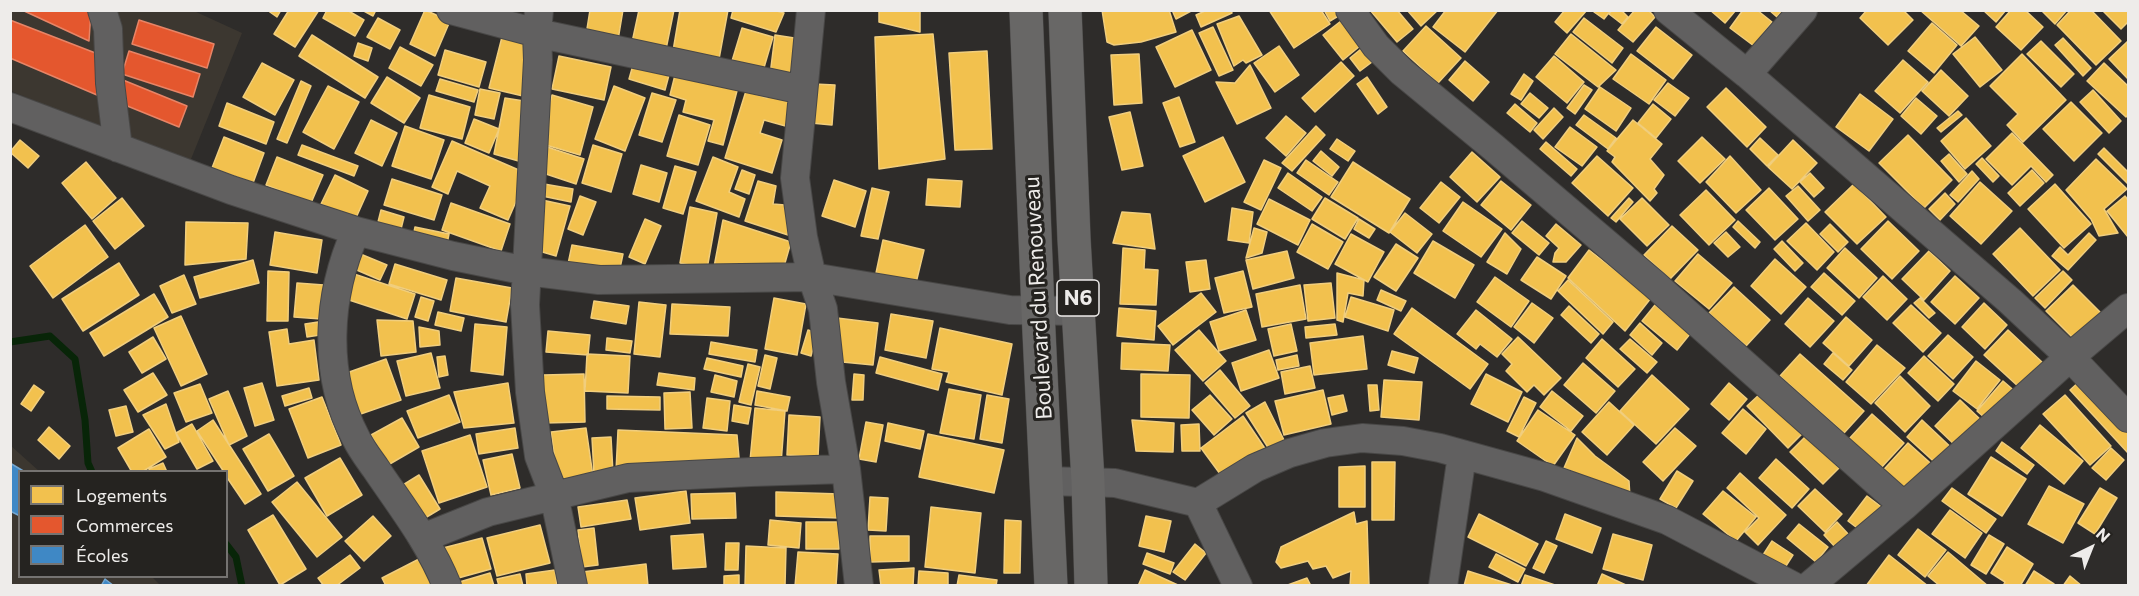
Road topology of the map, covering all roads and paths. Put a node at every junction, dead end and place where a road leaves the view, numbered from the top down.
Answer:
1 (451, 10) edge
2 (811, 10) edge
3 (1026, 10) edge
4 (1065, 10) edge
5 (1350, 10) edge
6 (1668, 10) edge
7 (1803, 10) edge
8 (110, 17) edge
9 (538, 22) edge
10 (1746, 74) junction
11 (803, 90) junction
12 (10, 107) edge
13 (118, 148) junction
14 (356, 231) junction
15 (527, 271) junction
16 (812, 277) junction
17 (2128, 308) edge
18 (1078, 311) junction
19 (1038, 312) junction
20 (2070, 357) junction
21 (2128, 418) edge
22 (1462, 455) junction
23 (846, 470) junction
24 (1047, 481) junction
25 (1088, 481) junction
26 (554, 495) junction
27 (1198, 503) junction
28 (1904, 506) junction
29 (423, 538) junction
30 (447, 585) edge
31 (573, 585) edge
32 (859, 585) edge
33 (1051, 585) edge
34 (1091, 585) edge
35 (1238, 585) edge
36 (1443, 585) edge
37 (1793, 585) edge
38 (1809, 585) edge

1 - 9 street
2 - 11 street
3 - 19 highway, Boulevard du Renouveau / N6
4 - 18 highway, Boulevard du Renouveau / N6
5 - 28 street
6 - 10 street
7 - 10 street
8 - 13 street
9 - 11 street
9 - 15 street
10 - 20 street
11 - 16 street
12 - 13 street
13 - 14 street
14 - 15 street
14 - 29 street
15 - 16 street
15 - 26 street
16 - 19 street
16 - 23 street
17 - 20 street
18 - 19 street
18 - 25 highway, Boulevard du Renouveau / N6
19 - 24 highway, Boulevard du Renouveau / N6
20 - 21 street
20 - 28 street
22 - 27 street
22 - 36 street
22 - 37 street
23 - 26 street
23 - 32 street
24 - 25 street
24 - 33 highway, Boulevard du Renouveau / N6
25 - 27 street
25 - 34 highway, Boulevard du Renouveau / N6
26 - 29 street
26 - 31 street
27 - 35 street
28 - 38 street
29 - 30 street

